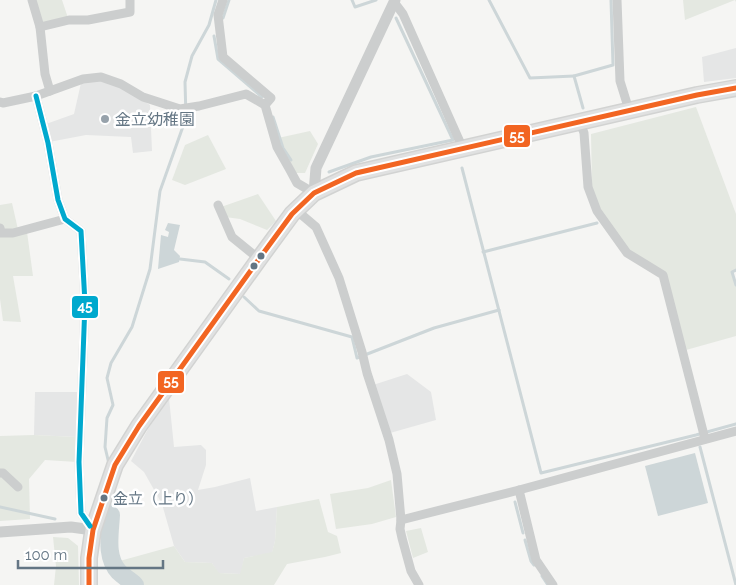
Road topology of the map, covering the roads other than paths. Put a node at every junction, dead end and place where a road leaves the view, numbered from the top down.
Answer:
1 (32, 0) edge
2 (130, 0) edge
3 (223, 0) edge
4 (617, 0) edge
5 (395, 1) edge
6 (40, 27) junction
7 (736, 88) edge
8 (50, 91) junction
9 (36, 96) junction
10 (0, 102) edge
11 (265, 105) junction
12 (629, 110) junction
13 (580, 122) junction
14 (462, 149) junction
15 (314, 193) junction
16 (218, 205) dead end
17 (296, 210) junction
18 (65, 219) junction
19 (0, 228) edge
20 (259, 258) junction
21 (736, 431) edge
22 (704, 435) junction
23 (0, 473) edge
24 (18, 487) dead end
25 (519, 490) junction
26 (401, 520) junction
27 (93, 530) junction
28 (0, 532) edge
29 (89, 585) edge
30 (419, 585) edge
31 (552, 585) edge

1 - 6 street
2 - 6 street
3 - 11 street
4 - 12 street
5 - 14 street
5 - 15 street
6 - 8 street
7 - 12 main road
8 - 9 street
8 - 11 street
9 - 10 street
9 - 18 street
11 - 15 street
12 - 13 main road
13 - 14 main road
13 - 22 street
14 - 15 main road
15 - 17 main road
16 - 20 street
17 - 20 main road
17 - 26 street
18 - 19 street
18 - 27 street
20 - 27 main road
21 - 22 street
22 - 25 street
23 - 24 street
25 - 26 street
25 - 31 street
26 - 30 street
27 - 28 street
27 - 29 main road

